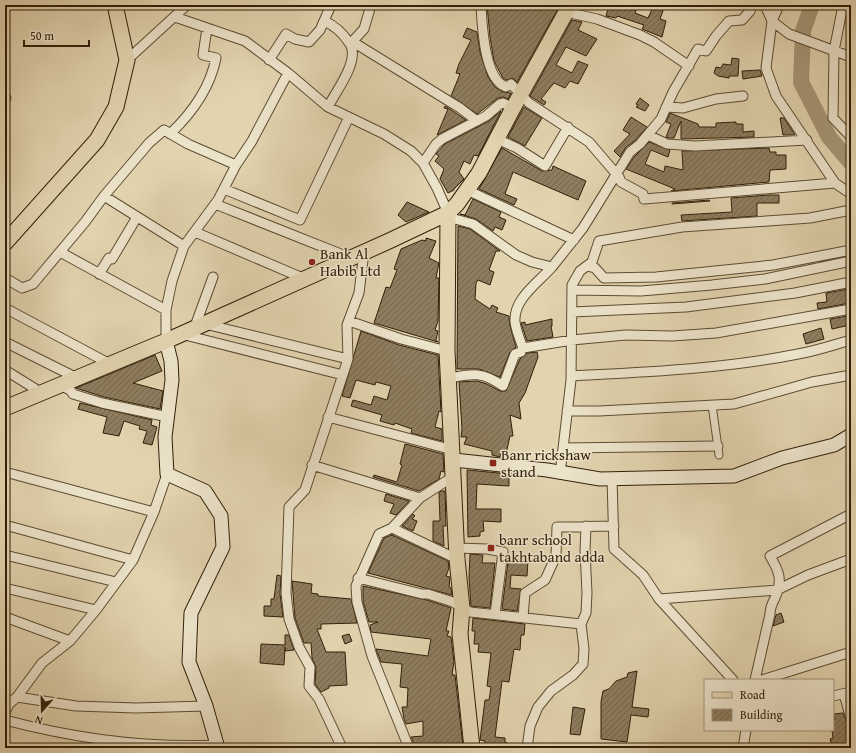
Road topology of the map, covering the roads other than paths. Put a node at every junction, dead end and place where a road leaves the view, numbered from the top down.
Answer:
1 (115, 5) edge
2 (187, 5) edge
3 (331, 5) edge
4 (372, 5) edge
5 (481, 5) edge
6 (752, 5) edge
7 (765, 5) edge
8 (779, 5) edge
9 (843, 5) edge
10 (568, 8) edge
11 (175, 17) junction
12 (324, 21) junction
13 (772, 21) junction
14 (206, 28) junction
15 (351, 43) junction
16 (834, 51) junction
17 (851, 57) edge
18 (127, 60) junction
19 (270, 60) junction
20 (689, 66) junction
21 (288, 73) junction
22 (522, 94) junction
23 (743, 96) dead end
24 (328, 107) junction
25 (666, 107) junction
26 (513, 108) junction
27 (349, 117) junction
28 (477, 121) junction
29 (568, 127) junction
30 (170, 134) junction
31 (648, 135) junction
32 (851, 137) edge
33 (497, 139) junction
34 (806, 140) junction
35 (423, 162) junction
36 (236, 165) junction
37 (616, 174) junction
38 (835, 183) junction
39 (224, 189) junction
40 (467, 190) junction
41 (851, 194) edge
42 (104, 196) junction
43 (215, 204) junction
44 (851, 210) edge
45 (448, 213) junction
46 (137, 217) junction
47 (195, 232) junction
48 (574, 240) junction
49 (5, 243) edge
50 (184, 246) junction
51 (851, 250) edge
52 (60, 252) junction
53 (357, 255) junction
54 (851, 261) edge
55 (587, 266) junction
56 (552, 267) junction
57 (99, 274) junction
58 (213, 277) dead end
59 (5, 278) edge
60 (305, 279) junction
61 (851, 282) edge
62 (572, 290) junction
63 (5, 308) edge
64 (166, 310) junction
65 (851, 310) edge
66 (572, 312) junction
67 (349, 321) junction
68 (193, 329) junction
69 (572, 340) junction
70 (851, 340) edge
71 (166, 341) junction
72 (5, 342) edge
73 (523, 348) junction
74 (447, 351) junction
75 (348, 359) junction
76 (110, 364) junction
77 (5, 370) edge
78 (343, 375) junction
79 (851, 375) edge
80 (571, 376) junction
81 (76, 378) junction
82 (450, 378) junction
83 (59, 386) junction
84 (42, 393) junction
85 (712, 405) junction
86 (6, 407) edge
87 (567, 411) junction
88 (168, 417) junction
89 (328, 417) junction
90 (851, 435) edge
91 (563, 448) junction
92 (718, 451) joint
93 (454, 455) junction
94 (312, 465) junction
95 (5, 472) edge
96 (166, 474) junction
97 (560, 474) junction
98 (454, 476) junction
99 (612, 478) junction
100 (420, 498) junction
101 (154, 512) junction
102 (851, 514) edge
103 (5, 525) edge
104 (586, 526) junction
105 (614, 526) junction
106 (392, 528) junction
107 (457, 553) junction
108 (5, 554) edge
109 (851, 559) edge
110 (133, 560) junction
111 (358, 578) junction
112 (116, 582) junction
113 (5, 588) edge
114 (777, 590) junction
115 (660, 599) junction
116 (462, 608) junction
117 (96, 610) junction
118 (495, 614) junction
119 (523, 617) junction
120 (5, 618) edge
121 (581, 624) junction
122 (70, 641) junction
123 (851, 652) edge
124 (732, 679) edge
125 (755, 679) edge
126 (765, 679) edge
127 (847, 693) edge
128 (834, 696) edge
129 (17, 697) junction
130 (6, 706) edge
131 (206, 706) junction
132 (851, 719) edge
133 (5, 720) edge
134 (746, 731) edge
135 (218, 746) edge
136 (342, 748) edge
137 (409, 748) edge
138 (472, 748) edge
139 (527, 748) edge
140 (743, 748) edge

1 - 18 main road
2 - 11 street
3 - 12 street
4 - 15 street
5 - 22 street
6 - 20 street
7 - 13 street
8 - 13 street
9 - 16 street
10 - 20 street
10 - 22 main road
11 - 14 street
11 - 18 street
12 - 15 street
12 - 19 street
13 - 16 street
13 - 34 street
14 - 19 street
14 - 30 street
15 - 24 street
15 - 28 street
16 - 17 street
16 - 32 street
18 - 49 main road
19 - 21 street
20 - 25 street
21 - 24 street
21 - 36 street
22 - 26 main road
22 - 29 street
23 - 25 street
24 - 27 street
25 - 31 street
26 - 28 street
26 - 33 main road
27 - 35 street
27 - 39 street
28 - 35 street
29 - 33 street
29 - 37 street
30 - 36 street
30 - 42 street
31 - 34 street
31 - 37 street
33 - 40 main road
34 - 38 street
35 - 45 street
36 - 39 street
37 - 38 street
37 - 48 street
38 - 41 street
39 - 43 street
40 - 45 main road
40 - 48 street
42 - 46 street
42 - 52 street
43 - 47 street
43 - 53 street
44 - 55 street
45 - 53 main road
45 - 56 street
45 - 74 main road
46 - 50 street
46 - 57 street
47 - 50 street
47 - 60 street
48 - 56 street
50 - 64 street
51 - 55 street
52 - 57 street
52 - 59 street
53 - 60 main road
53 - 67 street
54 - 62 street
55 - 62 street
56 - 73 street
57 - 64 street
58 - 68 street
60 - 68 main road
61 - 66 street
62 - 66 street
63 - 76 street
64 - 71 street
65 - 69 street
66 - 69 street
67 - 74 street
67 - 75 street
68 - 71 main road
68 - 75 street
68 - 78 street
69 - 73 street
69 - 80 street
70 - 80 street
71 - 76 main road
71 - 88 main road
72 - 81 street
73 - 82 street
74 - 82 main road
75 - 78 street
76 - 81 main road
77 - 84 street
78 - 89 street
79 - 85 street
80 - 87 street
81 - 83 main road
82 - 93 main road
83 - 84 main road
83 - 88 street
84 - 86 main road
85 - 87 street
85 - 92 street
87 - 91 street
88 - 96 main road
89 - 93 street
89 - 94 street
90 - 99 main road
91 - 92 street
91 - 97 street
93 - 97 main road
93 - 98 main road
94 - 100 street
94 - 136 street
95 - 101 street
96 - 101 street
96 - 131 main road
97 - 99 main road
98 - 100 street
98 - 107 main road
99 - 105 street
100 - 106 street
101 - 110 street
102 - 114 street
103 - 110 street
104 - 105 street
104 - 119 street
104 - 121 street
105 - 115 street
106 - 107 street
106 - 111 street
107 - 116 main road
107 - 118 street
108 - 112 street
109 - 114 street
110 - 112 street
111 - 116 street
111 - 137 street
112 - 117 street
113 - 117 street
114 - 115 street
114 - 125 street
115 - 124 street
116 - 118 street
116 - 138 main road
117 - 122 street
118 - 119 street
119 - 121 street
120 - 122 street
121 - 139 street
122 - 129 street
123 - 126 street
127 - 128 street
127 - 132 street
129 - 130 street
129 - 131 street
131 - 135 main road
133 - 135 street
134 - 140 street

